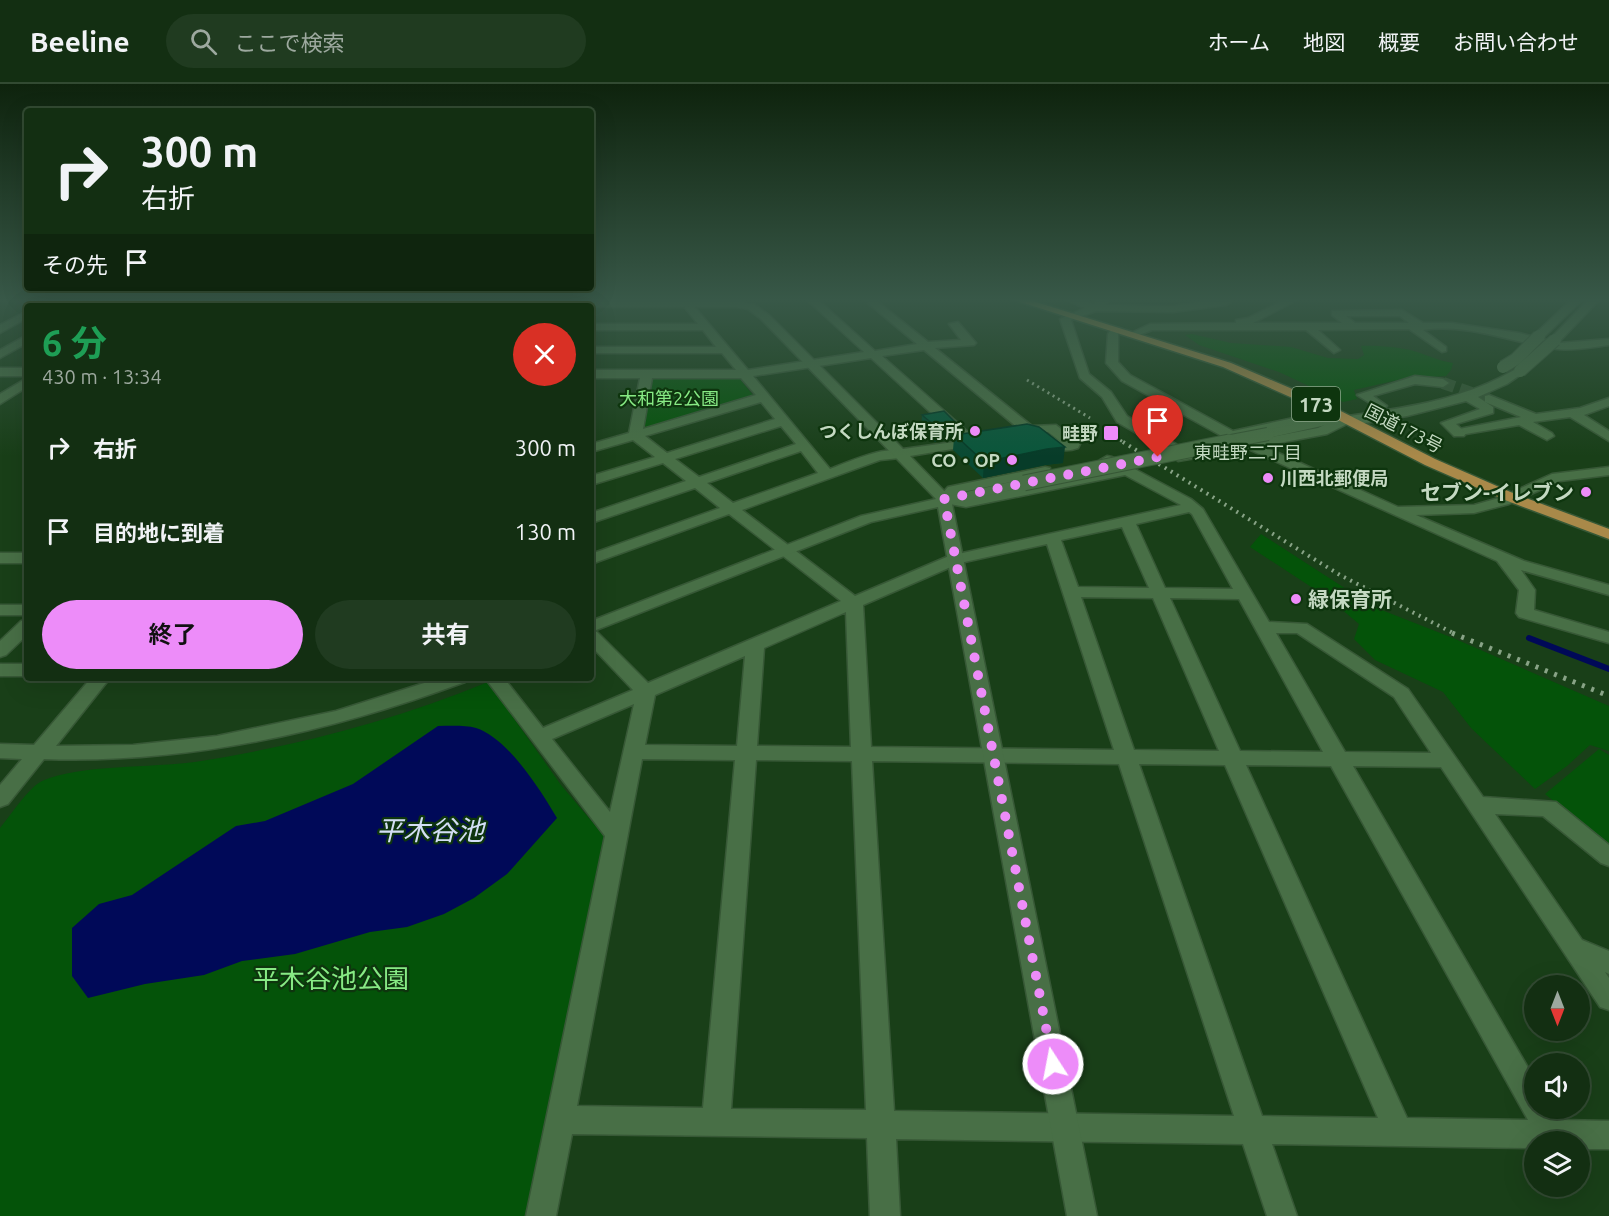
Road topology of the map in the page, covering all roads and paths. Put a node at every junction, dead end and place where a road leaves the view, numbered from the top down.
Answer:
1 (726, 351) edge
2 (799, 351) edge
3 (870, 351) edge
4 (902, 351) edge
5 (932, 351) edge
6 (1075, 351) edge
7 (1112, 351) edge
8 (1189, 351) edge
9 (1523, 351) edge
10 (1543, 351) edge
11 (875, 355) junction
12 (813, 364) junction
13 (0, 372) edge
14 (24, 372) edge
15 (594, 374) edge
16 (647, 374) junction
17 (745, 374) junction
18 (1087, 378) junction
19 (1443, 383) tunnel mouth
20 (24, 384) edge
21 (1465, 396) junction
22 (764, 397) junction
23 (1489, 399) tunnel mouth
24 (0, 400) edge
25 (24, 400) edge
26 (1095, 400) dead end
27 (1609, 402) edge
28 (1381, 406) junction
29 (1572, 413) junction
30 (1348, 416) junction
31 (1528, 419) junction
32 (1365, 420) junction
33 (783, 421) junction
34 (1603, 429) edge
35 (1032, 430) junction
36 (635, 435) junction
37 (1012, 435) edge
38 (1232, 435) junction
39 (1547, 436) dead end
40 (1609, 437) edge
41 (992, 438) edge
42 (972, 442) junction
43 (804, 446) junction
44 (1251, 446) junction
45 (594, 447) edge
46 (1171, 447) junction
47 (900, 453) junction
48 (664, 458) junction
49 (1609, 471) edge
50 (827, 474) junction
51 (594, 480) edge
52 (697, 482) junction
53 (1515, 495) junction
54 (944, 499) junction
55 (1193, 507) junction
56 (733, 509) junction
57 (1395, 512) junction
58 (594, 517) edge
59 (1128, 523) junction
60 (1609, 526) edge
61 (1609, 534) edge
62 (1053, 539) junction
63 (788, 550) junction
64 (1503, 557) junction
65 (0, 558) edge
66 (24, 558) edge
67 (594, 558) edge
68 (955, 560) junction
69 (1609, 590) edge
70 (1071, 592) junction
71 (1160, 593) junction
72 (1244, 594) junction
73 (854, 603) junction
74 (0, 610) edge
75 (24, 610) edge
76 (594, 626) edge
77 (1262, 627) junction
78 (24, 628) edge
79 (1609, 638) edge
80 (594, 639) edge
81 (755, 645) junction
82 (0, 651) edge
83 (0, 670) edge
84 (24, 670) edge
85 (99, 681) edge
86 (450, 681) edge
87 (496, 681) edge
88 (646, 692) junction
89 (539, 737) junction
90 (0, 751) edge
91 (41, 752) junction
92 (633, 752) junction
93 (747, 753) junction
94 (862, 755) junction
95 (993, 756) junction
96 (1127, 757) junction
97 (1233, 758) junction
98 (1338, 759) junction
99 (1446, 760) junction
100 (0, 799) edge
101 (1477, 806) junction
102 (616, 835) junction
103 (1609, 857) edge
104 (1573, 946) junction
105 (1609, 963) edge
106 (1609, 999) edge
107 (1524, 1086) edge
108 (560, 1120) junction
109 (716, 1122) junction
110 (881, 1125) junction
111 (1065, 1127) junction
112 (1253, 1130) junction
113 (1399, 1132) junction
114 (1524, 1134) edge
115 (1590, 1135) edge
116 (1609, 1135) edge
117 (541, 1216) edge
118 (885, 1216) edge
119 (1082, 1216) edge
120 (1282, 1216) edge

1 - 17 street
2 - 12 street
3 - 11 street
4 - 11 street
5 - 35 street
6 - 18 street
7 - 38 street
8 - 30 highway, 国道173号 / 173
9 - 28 street, bridge
10 - 21 street, bridge
11 - 12 street
11 - 42 street
12 - 17 street
12 - 47 street
13 - 14 street
15 - 16 street
16 - 17 street
16 - 36 street
17 - 22 street
18 - 26 street
18 - 46 street
19 - 28 street
20 - 24 street
21 - 31 street
21 - 32 street
22 - 33 street
22 - 36 street
23 - 31 street
24 - 25 street
27 - 29 street
28 - 30 street
29 - 31 street
29 - 34 street
30 - 32 highway, 国道173号 / 173
30 - 38 street
30 - 44 street
30 - 53 highway, 国道173号 / 173
30 - 54 street, bridge
31 - 39 street
32 - 53 highway, 国道173号 / 173
33 - 43 street
33 - 48 street
34 - 40 street
35 - 35 street
35 - 37 street
36 - 45 street
36 - 48 street
38 - 44 street
38 - 46 street
41 - 42 street
42 - 47 street
43 - 50 street
43 - 52 street
44 - 46 street
44 - 57 street
47 - 50 street
47 - 54 street
48 - 51 street
48 - 52 street
49 - 53 street
50 - 56 street
52 - 56 street
52 - 58 street
53 - 57 street
53 - 60 highway, 国道173号 / 173
53 - 61 highway, 国道173号 / 173
54 - 55 street
54 - 63 street
54 - 68 street
55 - 59 street
55 - 72 street
56 - 63 street
56 - 67 street
57 - 64 street
59 - 62 street
59 - 71 street
62 - 68 street
62 - 70 street
63 - 73 street
63 - 76 street
64 - 69 street
64 - 79 street
65 - 66 street
68 - 73 street
68 - 95 street
70 - 71 street
70 - 96 street
71 - 72 street
71 - 97 street
72 - 77 street
73 - 81 street
73 - 94 street
74 - 75 street
77 - 98 street
77 - 99 street
78 - 82 street
80 - 88 street
81 - 88 street
81 - 93 street
83 - 84 street
85 - 91 street
86 - 91 street
87 - 89 street
88 - 89 street
88 - 92 street
89 - 102 street
90 - 91 street
91 - 100 street
92 - 93 street
92 - 102 street
93 - 94 street
93 - 109 street
94 - 95 street
94 - 110 street
95 - 96 street
95 - 111 street
96 - 97 street
96 - 112 street
97 - 98 street
97 - 113 street
98 - 99 street
98 - 107 street
99 - 101 street
101 - 103 street
101 - 104 street
102 - 108 street
104 - 105 street
104 - 106 street
108 - 109 street
108 - 117 street
109 - 110 street
110 - 111 street
110 - 118 street
111 - 112 street
111 - 119 street
112 - 113 street
112 - 120 street
113 - 114 street
115 - 116 street

